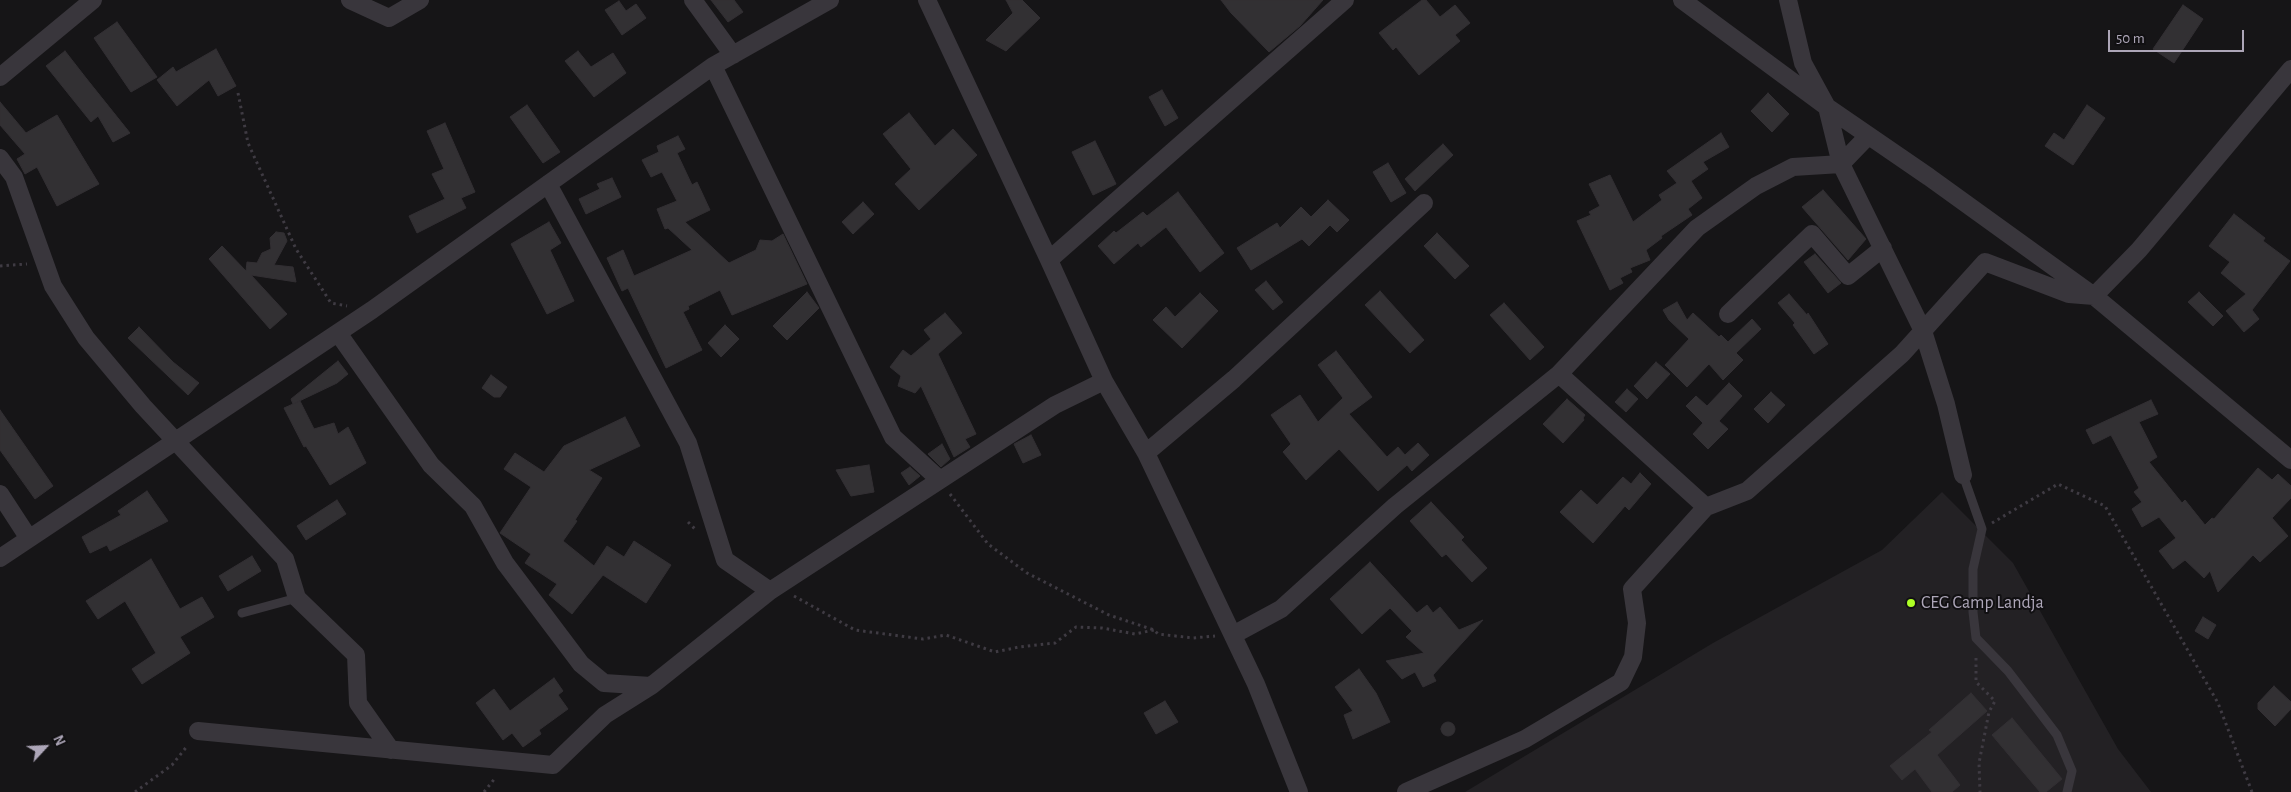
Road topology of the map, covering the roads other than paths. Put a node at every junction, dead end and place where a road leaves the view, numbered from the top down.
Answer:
1 (93, 0) edge
2 (350, 0) edge
3 (420, 0) edge
4 (692, 0) edge
5 (830, 0) edge
6 (927, 0) edge
7 (1345, 0) edge
8 (1682, 0) edge
9 (1788, 0) edge
10 (733, 55) junction
11 (714, 66) junction
12 (2291, 69) edge
13 (0, 77) edge
14 (1827, 107) junction
15 (1868, 136) junction
16 (0, 158) edge
17 (1841, 164) junction
18 (548, 184) junction
19 (1424, 203) dead end
20 (1883, 248) junction
21 (1049, 260) junction
22 (2094, 296) junction
23 (1728, 314) dead end
24 (1923, 331) junction
25 (338, 333) junction
26 (1559, 374) junction
27 (1104, 382) junction
28 (176, 441) junction
29 (1146, 453) junction
30 (2291, 460) edge
31 (1964, 475) joint
32 (940, 480) junction
33 (0, 494) edge
34 (1706, 507) junction
35 (28, 537) junction
36 (0, 558) edge
37 (774, 588) junction
38 (297, 598) junction
39 (242, 613) dead end
40 (1233, 635) junction
41 (651, 686) junction
42 (198, 731) road end
43 (391, 750) junction
44 (1299, 792) edge
45 (1406, 792) edge
46 (2068, 792) edge

1 - 13 street
2 - 3 street
4 - 10 street
5 - 10 street
6 - 21 street
7 - 21 street
8 - 14 street
9 - 14 street
10 - 11 street
11 - 18 street
11 - 32 street
12 - 22 street
14 - 15 street
14 - 17 street
15 - 17 street
15 - 22 street
16 - 28 street
17 - 20 street
17 - 26 street
18 - 25 street
18 - 37 street
19 - 29 street
20 - 23 street
20 - 24 street
21 - 27 street
22 - 24 street
22 - 30 street
24 - 31 street
24 - 34 street
25 - 28 street
25 - 41 street
26 - 34 street
26 - 40 street
27 - 29 street
27 - 32 street
28 - 35 street
28 - 38 street
29 - 40 street
31 - 46 lane
32 - 37 street
33 - 35 street
34 - 45 street
35 - 36 street
37 - 41 street
38 - 39 lane
38 - 43 street
40 - 44 street
41 - 43 street
42 - 43 street

